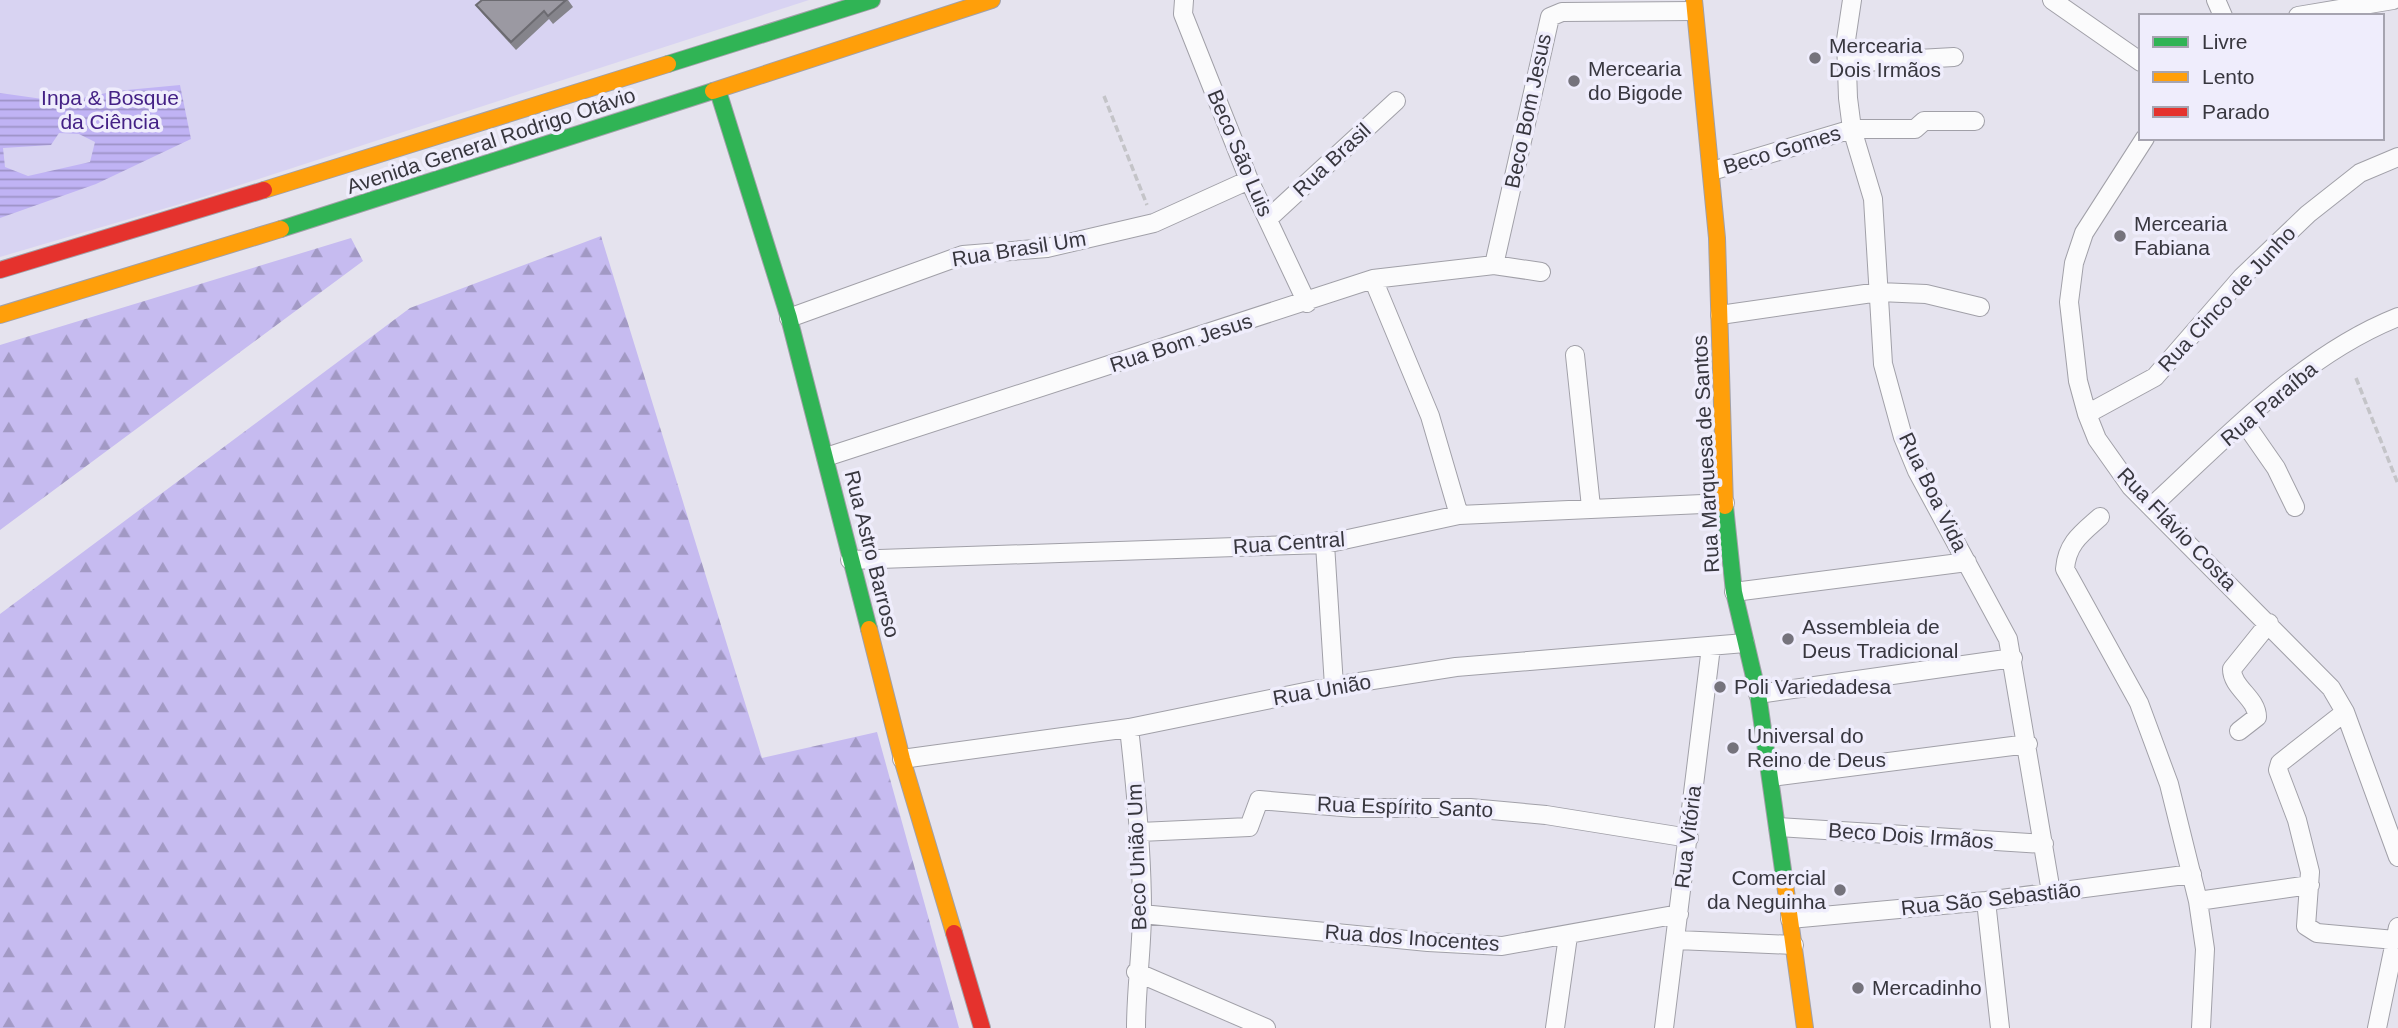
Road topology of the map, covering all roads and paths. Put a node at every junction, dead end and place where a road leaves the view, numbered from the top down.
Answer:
1 (872, 0) edge
2 (992, 0) edge
3 (1184, 0) edge
4 (1852, 0) edge
5 (2052, 0) edge
6 (2393, 0) edge
7 (1694, 6) edge
8 (2310, 14) edge
9 (1954, 57) dead end
10 (2139, 61) edge
11 (1846, 63) junction
12 (719, 91) junction
13 (1104, 96) dead end
14 (1395, 101) dead end
15 (1975, 121) dead end
16 (1852, 129) junction
17 (2145, 140) edge
18 (2398, 157) edge
19 (1712, 171) junction
20 (1249, 180) junction
21 (1268, 219) junction
22 (1154, 223) junction
23 (1494, 265) junction
24 (0, 270) edge
25 (1541, 272) dead end
26 (1373, 279) junction
27 (1879, 292) junction
28 (1307, 303) junction
29 (1980, 307) dead end
30 (0, 315) edge
31 (1720, 315) junction
32 (2398, 317) edge
33 (789, 318) junction
34 (1575, 355) dead end
35 (2356, 378) dead end
36 (2087, 414) junction
37 (2244, 422) junction
38 (826, 457) junction
39 (2398, 484) edge
40 (1725, 503) junction
41 (1591, 507) junction
42 (2151, 507) junction
43 (2295, 508) dead end
44 (1459, 515) junction
45 (2101, 517) dead end
46 (1325, 544) junction
47 (850, 560) junction
48 (1967, 562) junction
49 (1734, 592) junction
50 (2269, 623) junction
51 (1745, 643) junction
52 (1711, 647) junction
53 (2013, 658) junction
54 (1334, 686) junction
55 (1758, 694) junction
56 (2345, 712) junction
57 (1129, 728) junction
58 (2239, 731) dead end
59 (2028, 744) junction
60 (902, 759) junction
61 (1772, 777) junction
62 (1777, 827) junction
63 (1140, 832) junction
64 (1689, 838) junction
65 (2044, 844) junction
66 (2398, 857) edge
67 (2192, 874) junction
68 (2310, 885) junction
69 (2051, 892) junction
70 (1986, 901) junction
71 (2198, 901) junction
72 (1142, 914) junction
73 (1679, 914) junction
74 (1790, 919) junction
75 (2396, 933) edge
76 (1568, 936) junction
77 (1677, 940) junction
78 (1794, 945) junction
79 (1136, 972) junction
80 (982, 1028) edge
81 (1136, 1028) edge
82 (1266, 1028) edge
83 (1555, 1028) edge
84 (1664, 1028) edge
85 (1805, 1028) edge
86 (2000, 1028) edge
87 (2202, 1028) edge
88 (2377, 1028) edge

1 - 24 street, Avenida General Rodrigo Otávio
2 - 12 street, Avenida General Rodrigo Otávio
3 - 20 street, Beco São Luis
4 - 11 street, Rua Boa Vida
5 - 10 street
6 - 8 street
7 - 19 street, Rua Marquesa de Santos
7 - 23 street, Beco Bom Jesus
9 - 11 street
11 - 16 street, Rua Boa Vida
12 - 30 street, Avenida General Rodrigo Otávio
12 - 33 street, Rua Astro Barroso
13 - 22 path
14 - 21 street, Rua Brasil
15 - 16 street, Beco Gomes
16 - 19 street, Beco Gomes
16 - 27 street, Rua Boa Vida
17 - 36 street, Rua Flávio Costa
18 - 36 street, Rua Cinco de Junho
19 - 31 street, Rua Marquesa de Santos
20 - 21 street, Beco São Luis
20 - 22 street, Rua Brasil Um
21 - 28 street, Beco São Luis
22 - 33 street, Rua Brasil Um
23 - 25 street, Rua Bom Jesus
23 - 26 street, Rua Bom Jesus
26 - 28 street, Rua Bom Jesus
26 - 44 street
27 - 29 street
27 - 31 street
27 - 48 street, Rua Boa Vida
28 - 38 street, Rua Bom Jesus
31 - 40 street, Rua Marquesa de Santos
32 - 37 street, Rua Paraíba
33 - 38 street, Rua Astro Barroso
34 - 41 street
35 - 39 path
36 - 42 street, Rua Flávio Costa
37 - 42 street, Rua Paraíba
37 - 43 street
38 - 47 street, Rua Astro Barroso
40 - 41 street, Rua Central
40 - 49 street, Rua Marquesa de Santos
41 - 44 street, Rua Central
42 - 50 street, Rua Flávio Costa
44 - 46 street, Rua Central
45 - 67 street
46 - 47 street, Rua Central
46 - 54 street
47 - 60 street, Rua Astro Barroso
48 - 49 street
48 - 53 street, Rua Boa Vida
49 - 51 street, Rua Marquesa de Santos
50 - 56 street, Rua Flávio Costa
50 - 58 street
51 - 52 street, Rua União
51 - 55 street, Rua Marquesa de Santos
52 - 54 street, Rua União
52 - 64 street, Rua Vitória
53 - 55 street
53 - 59 street, Rua Boa Vida
54 - 57 street, Rua União
55 - 61 street, Rua Marquesa de Santos
56 - 66 street, Rua Flávio Costa
56 - 68 street
57 - 60 street, Rua União
57 - 63 street, Beco União Um
59 - 61 street
59 - 65 street, Rua Boa Vida
60 - 80 street, Rua Astro Barroso
61 - 62 street, Rua Marquesa de Santos
62 - 65 street, Beco Dois Irmãos
62 - 74 street, Rua Marquesa de Santos
63 - 64 street, Rua Espírito Santo
63 - 72 street, Beco União Um
64 - 73 street, Rua Vitória
65 - 69 street, Rua Boa Vida
67 - 69 street, Rua São Sebastião
67 - 71 street
68 - 71 street
68 - 75 street
69 - 70 street, Rua São Sebastião
70 - 74 street, Rua São Sebastião
70 - 86 street
71 - 87 street
72 - 76 street, Rua dos Inocentes
72 - 79 street, Beco União Um
73 - 76 street, Rua dos Inocentes
73 - 77 street, Rua Vitória
74 - 78 street, Rua Marquesa de Santos
75 - 88 street
76 - 83 street
77 - 78 street
77 - 84 street, Rua Vitória
78 - 85 street, Rua Marquesa de Santos
79 - 81 street, Beco União Um
79 - 82 street

